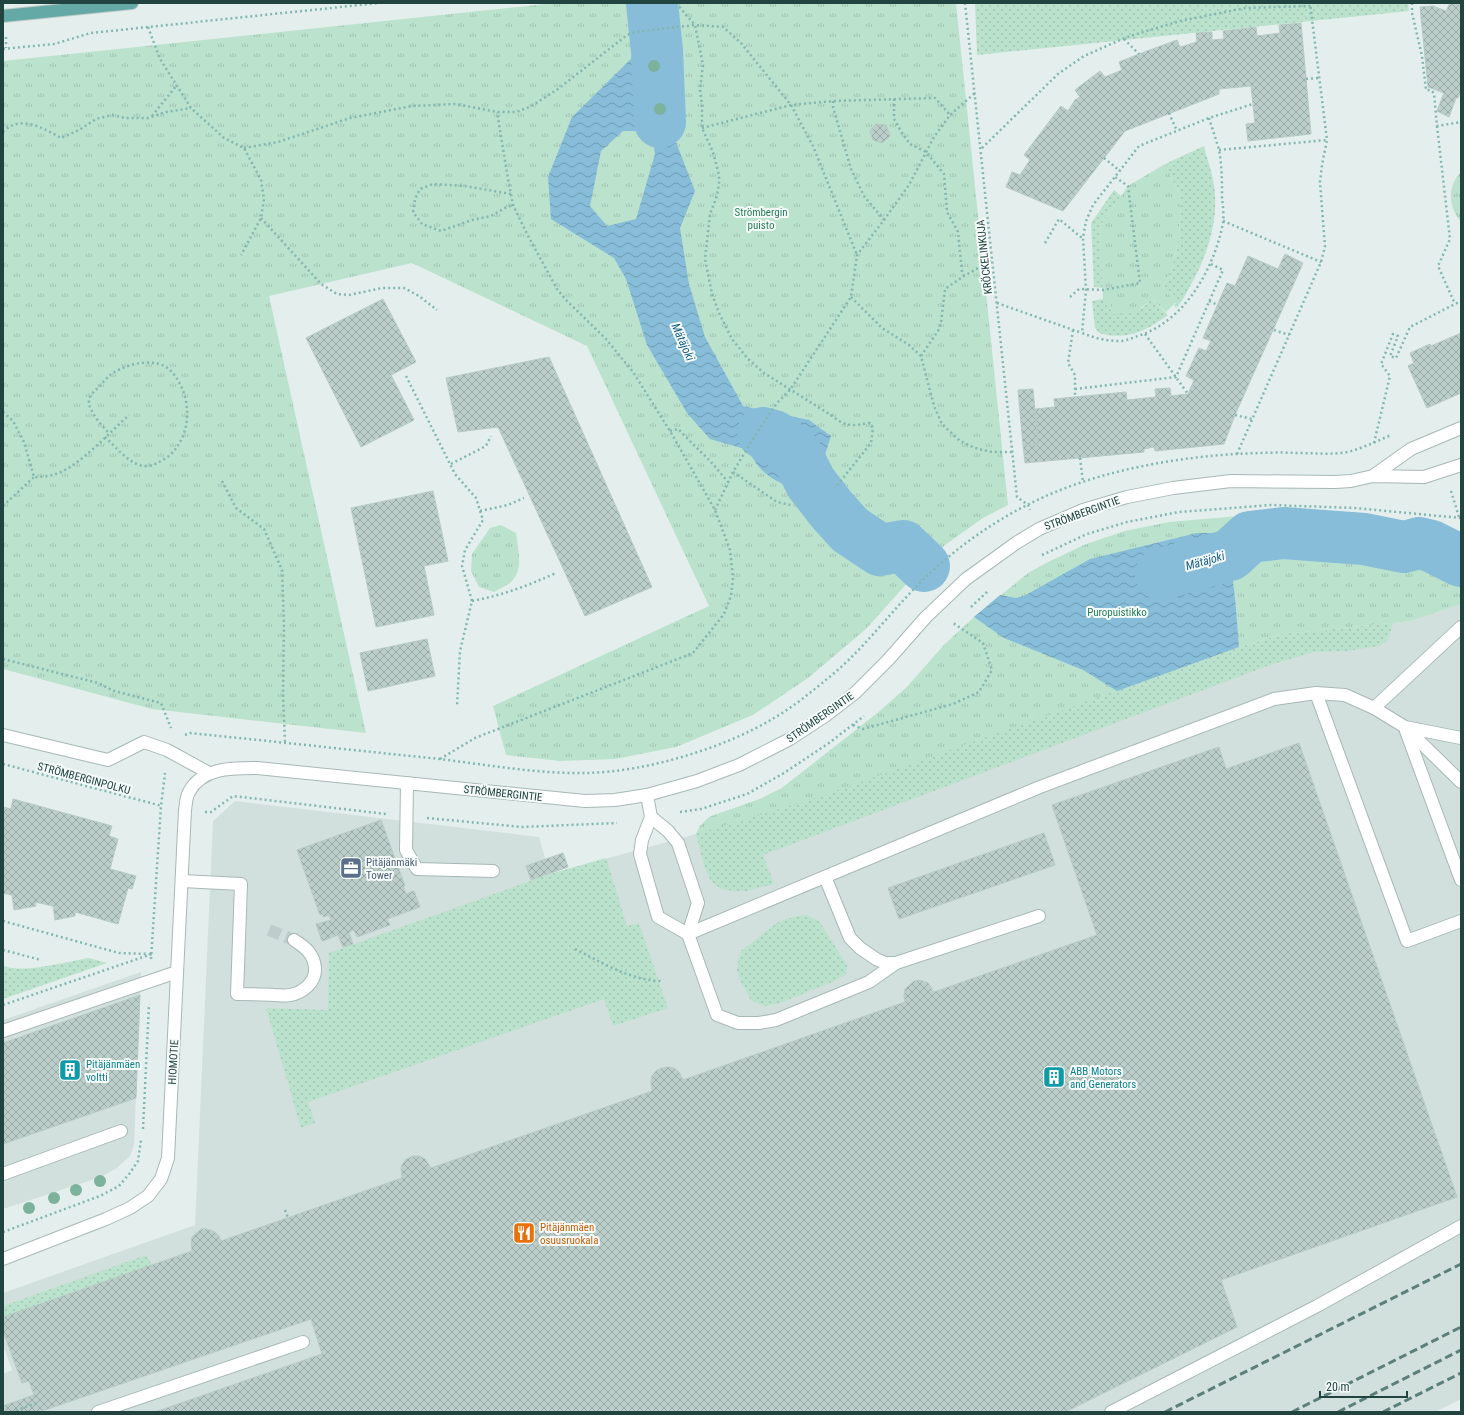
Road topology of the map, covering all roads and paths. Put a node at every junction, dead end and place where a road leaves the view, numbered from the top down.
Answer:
1 (132, 3) edge
2 (379, 3) edge
3 (676, 3) edge
4 (966, 3) edge
5 (1412, 3) edge
6 (1310, 4) edge
7 (3, 16) edge
8 (695, 25) junction
9 (148, 27) junction
10 (1124, 38) junction
11 (3, 49) edge
12 (1139, 54) dead end
13 (1319, 78) junction
14 (1306, 79) dead end
15 (177, 85) junction
16 (975, 92) junction
17 (894, 98) junction
18 (833, 101) junction
19 (1253, 104) dead end
20 (791, 105) junction
21 (191, 108) junction
22 (497, 112) junction
23 (1168, 113) dead end
24 (950, 115) junction
25 (152, 117) junction
26 (1209, 118) junction
27 (1461, 122) edge
28 (1437, 126) junction
29 (702, 128) junction
30 (1177, 131) junction
31 (3, 132) edge
32 (1327, 140) junction
33 (244, 148) junction
34 (981, 148) junction
35 (1219, 150) junction
36 (926, 152) junction
37 (1104, 158) dead end
38 (1120, 172) junction
39 (1115, 177) junction
40 (511, 194) junction
41 (513, 205) junction
42 (261, 218) junction
43 (884, 220) junction
44 (1223, 221) junction
45 (1082, 238) junction
46 (1045, 242) dead end
47 (241, 255) dead end
48 (856, 255) junction
49 (992, 260) junction
50 (1322, 262) junction
51 (1209, 264) junction
52 (964, 276) junction
53 (1086, 290) junction
54 (851, 297) junction
55 (1070, 297) dead end
56 (1209, 301) junction
57 (1461, 301) edge
58 (997, 303) junction
59 (1455, 304) junction
60 (1218, 305) dead end
61 (437, 310) dead end
62 (1073, 330) junction
63 (1274, 330) dead end
64 (1082, 333) junction
65 (1145, 334) junction
66 (1289, 335) junction
67 (920, 356) junction
68 (406, 376) dead end
69 (1176, 377) junction
70 (1075, 389) junction
71 (790, 390) junction
72 (1188, 394) dead end
73 (1075, 397) dead end
74 (3, 412) edge
75 (129, 415) dead end
76 (1235, 415) dead end
77 (1252, 419) junction
78 (1461, 428) edge
79 (670, 431) junction
80 (109, 433) junction
81 (491, 436) dead end
82 (105, 437) junction
83 (1374, 443) dead end
84 (1013, 452) junction
85 (1237, 454) dead end
86 (1080, 458) dead end
87 (451, 464) junction
88 (1461, 465) edge
89 (733, 472) junction
90 (1373, 476) junction
91 (34, 477) junction
92 (222, 481) dead end
93 (728, 482) junction
94 (1083, 482) dead end
95 (835, 488) dead end
96 (524, 498) dead end
97 (791, 505) dead end
98 (3, 506) edge
99 (716, 510) junction
100 (480, 511) junction
101 (1460, 517) edge
102 (1041, 555) dead end
103 (556, 573) dead end
104 (989, 591) dead end
105 (472, 601) junction
106 (966, 611) dead end
107 (958, 619) dead end
108 (953, 623) junction
109 (949, 627) dead end
110 (1461, 627) edge
111 (3, 659) edge
112 (1316, 693) junction
113 (457, 706) dead end
114 (1374, 708) junction
115 (867, 712) dead end
116 (853, 725) junction
117 (1405, 727) junction
118 (3, 735) edge
119 (1461, 738) edge
120 (176, 739) junction
121 (285, 743) junction
122 (167, 750) junction
123 (440, 759) junction
124 (3, 764) edge
125 (209, 773) junction
126 (1461, 782) edge
127 (407, 783) junction
128 (647, 795) junction
129 (161, 806) junction
130 (211, 812) dead end
131 (406, 816) junction
132 (651, 817) junction
133 (493, 871) dead end
134 (825, 877) junction
135 (1461, 880) edge
136 (182, 881) junction
137 (1038, 916) dead end
138 (3, 921) edge
139 (1461, 921) edge
140 (688, 934) junction
141 (294, 940) tunnel mouth
142 (575, 949) dead end
143 (3, 950) edge
144 (152, 954) junction
145 (41, 960) dead end
146 (896, 963) junction
147 (177, 972) junction
148 (150, 981) junction
149 (663, 981) dead end
150 (3, 1005) edge
151 (3, 1031) edge
152 (121, 1131) dead end
153 (3, 1174) edge
154 (285, 1210) dead end
155 (288, 1218) dead end
156 (1461, 1226) edge
157 (3, 1232) edge
158 (3, 1259) edge
159 (303, 1342) dead end
160 (37, 1403) dead end
161 (11, 1412) edge
162 (98, 1412) edge
163 (1111, 1412) edge

1 - 7 main road
2 - 9 path
3 - 8 path
4 - 16 path, KRÖCKELINKUJA
5 - 28 path
6 - 10 path
6 - 13 path
8 - 20 path
8 - 22 path
8 - 29 path
9 - 11 path
9 - 15 path
10 - 12 path
10 - 34 path
13 - 14 path
13 - 32 path
15 - 21 path
15 - 25 path
16 - 24 path
16 - 34 path, KRÖCKELINKUJA
17 - 18 path
17 - 24 path
17 - 36 path
18 - 20 path
18 - 43 path
19 - 26 path
20 - 29 path
20 - 48 path
21 - 25 path
21 - 33 path
22 - 33 path
22 - 40 path
23 - 30 path
24 - 36 path
25 - 31 path
26 - 30 path
26 - 35 path
27 - 28 path
28 - 59 path
29 - 71 path
30 - 38 path
32 - 35 path
32 - 50 path
33 - 42 path
34 - 49 path, KRÖCKELINKUJA
35 - 44 path
36 - 43 path
36 - 52 path
37 - 38 path
38 - 39 path
39 - 45 path
39 - 53 path
40 - 41 path
40 - 41 path
41 - 79 path
42 - 47 path
42 - 61 path
43 - 48 path
44 - 50 path
44 - 51 path
45 - 46 path
45 - 53 path
48 - 54 path
49 - 52 path
49 - 58 path, KRÖCKELINKUJA
50 - 66 path
51 - 56 path
51 - 65 path
52 - 67 path
53 - 55 path
53 - 64 path
54 - 67 path
54 - 71 path
56 - 60 path
56 - 69 path
57 - 59 path
58 - 62 path
58 - 84 path, KRÖCKELINKUJA
59 - 83 path
62 - 64 path
62 - 70 path
63 - 66 path
64 - 65 path
65 - 69 path
66 - 77 path
67 - 84 path
68 - 87 path
69 - 70 path
69 - 72 path
70 - 73 path
71 - 89 path
71 - 95 path
74 - 91 path
75 - 80 path
76 - 77 path
77 - 85 path
78 - 90 street, STRÖMBERGINTIE
79 - 93 path
79 - 99 path
80 - 82 path
80 - 82 path
81 - 87 path
82 - 91 path
84 - 123 path, KRÖCKELINKUJA
86 - 94 path
87 - 100 path
88 - 90 street, STRÖMBERGINTIE
89 - 93 path
89 - 97 path
90 - 128 street, STRÖMBERGINTIE
91 - 98 path
92 - 121 path
93 - 99 path
96 - 100 path
99 - 123 path
100 - 105 path
101 - 102 path
103 - 105 path
104 - 106 path
105 - 113 path
107 - 108 path
108 - 109 path
108 - 116 path
110 - 114 street
111 - 120 path
112 - 114 street
112 - 134 street
112 - 139 street
114 - 117 street
115 - 116 path
116 - 132 path
117 - 119 street
117 - 126 street
117 - 135 street
118 - 122 street
120 - 121 path
120 - 122 path
121 - 123 path
122 - 125 street
122 - 129 path
124 - 129 path, STRÖMBERGINPOLKU
125 - 127 street, STRÖMBERGINTIE
125 - 136 street, HIOMOTIE
127 - 128 street, STRÖMBERGINTIE
127 - 131 street
128 - 132 street
129 - 144 path
130 - 131 path
131 - 132 path
131 - 133 street
132 - 140 street
132 - 140 street
134 - 140 street
134 - 146 street
136 - 141 street
136 - 147 street, HIOMOTIE
137 - 146 street
138 - 144 path
140 - 146 street
142 - 149 path
143 - 145 path
144 - 148 path
144 - 150 path
147 - 148 street
147 - 158 street, HIOMOTIE
148 - 151 street
148 - 157 path
152 - 153 street
154 - 155 path
156 - 163 street
159 - 162 street
160 - 161 path

